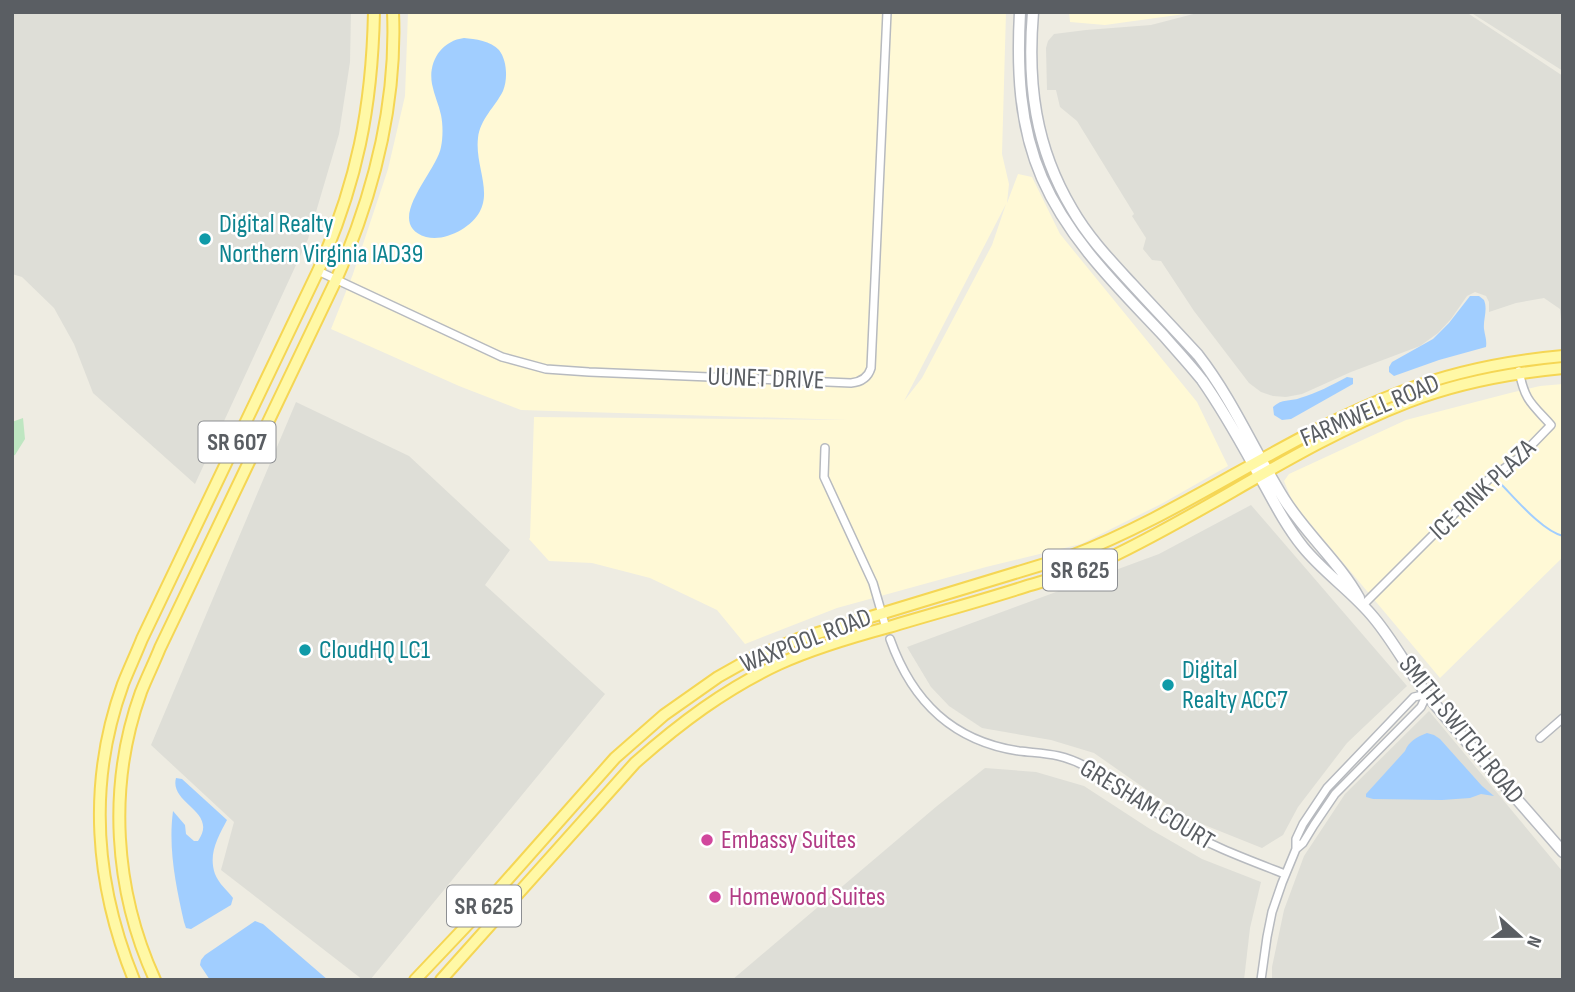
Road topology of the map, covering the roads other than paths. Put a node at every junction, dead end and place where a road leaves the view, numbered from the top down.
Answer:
1 (374, 12) edge
2 (393, 12) edge
3 (887, 12) edge
4 (1020, 12) edge
5 (1033, 12) edge
6 (318, 271) junction
7 (336, 280) junction
8 (1563, 356) edge
9 (1563, 368) edge
10 (1519, 369) junction
11 (825, 448) dead end
12 (1258, 462) junction
13 (1264, 474) junction
14 (1363, 605) junction
15 (882, 612) junction
16 (886, 628) junction
17 (890, 639) dead end
18 (1427, 694) junction
19 (1563, 718) edge
20 (1540, 738) dead end
21 (1563, 852) edge
22 (1285, 874) junction
23 (134, 980) edge
24 (155, 980) edge
25 (415, 980) edge
26 (441, 980) edge
27 (1261, 980) edge

1 - 6 main road, SR 607
2 - 7 main road, SR 607
3 - 7 street, UUNET DRIVE
4 - 12 main road
5 - 12 main road
6 - 7 street, UUNET DRIVE
6 - 23 main road, SR 607
7 - 24 main road, SR 607
8 - 10 main road, FARMWELL ROAD / SR 625
9 - 10 main road, FARMWELL ROAD / SR 625
10 - 12 main road, FARMWELL ROAD / SR 625
10 - 13 main road, FARMWELL ROAD / SR 625
10 - 14 street, ICE RINK PLAZA
11 - 15 street
12 - 13 main road
12 - 15 main road, WAXPOOL ROAD / SR 625
13 - 14 main road, SMITH SWITCH ROAD
13 - 16 main road, WAXPOOL ROAD / SR 625
14 - 18 main road, SMITH SWITCH ROAD
15 - 16 street
15 - 25 main road, WAXPOOL ROAD / SR 625
16 - 26 main road, WAXPOOL ROAD / SR 625
17 - 22 street, GRESHAM COURT
18 - 21 main road, SMITH SWITCH ROAD
18 - 22 street
19 - 20 street
22 - 27 street

